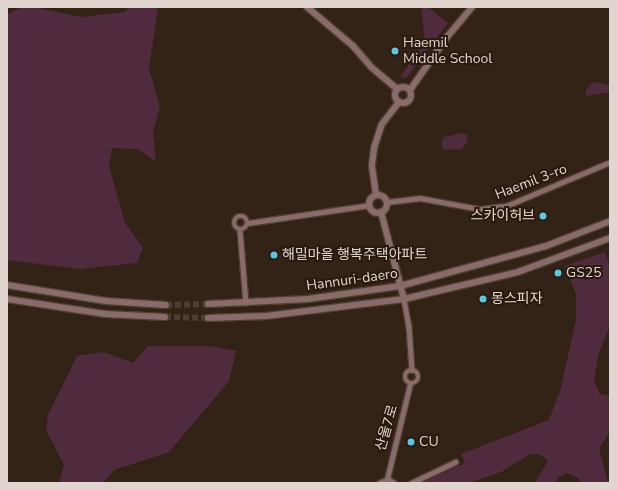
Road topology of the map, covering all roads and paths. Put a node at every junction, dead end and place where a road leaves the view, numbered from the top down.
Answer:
1 (307, 7) edge
2 (472, 7) edge
3 (397, 89) junction
4 (410, 90) junction
5 (399, 102) junction
6 (610, 162) edge
7 (376, 195) junction
8 (387, 202) junction
9 (370, 205) junction
10 (381, 212) junction
11 (610, 221) edge
12 (248, 224) junction
13 (240, 230) junction
14 (610, 238) edge
15 (7, 285) edge
16 (400, 286) junction
17 (7, 299) edge
18 (404, 300) junction
19 (246, 303) junction
20 (208, 304) tunnel mouth
21 (166, 305) tunnel mouth
22 (165, 318) tunnel mouth
23 (208, 318) tunnel mouth
24 (412, 370) junction
25 (410, 384) junction
26 (455, 462) dead end
27 (387, 479) junction
28 (379, 483) edge
29 (394, 483) edge
30 (411, 483) edge

1 - 3 street
2 - 4 street
3 - 4 street
3 - 5 street
4 - 5 street
5 - 7 street
6 - 8 street, Haemil 3-ro
7 - 8 street
7 - 9 street
8 - 10 street
9 - 10 street
9 - 12 street
10 - 16 street
11 - 16 street, Hannuri-daero
12 - 13 street
12 - 13 street
13 - 19 street
14 - 18 street, Hannuri-daero
15 - 21 street
16 - 18 street
16 - 19 street, Hannuri-daero
17 - 22 street
18 - 23 street, Hannuri-daero
18 - 24 street
19 - 20 street, Hannuri-daero
24 - 25 street
24 - 25 street
25 - 27 street, 산울7로
26 - 30 street
27 - 28 street
27 - 29 street

